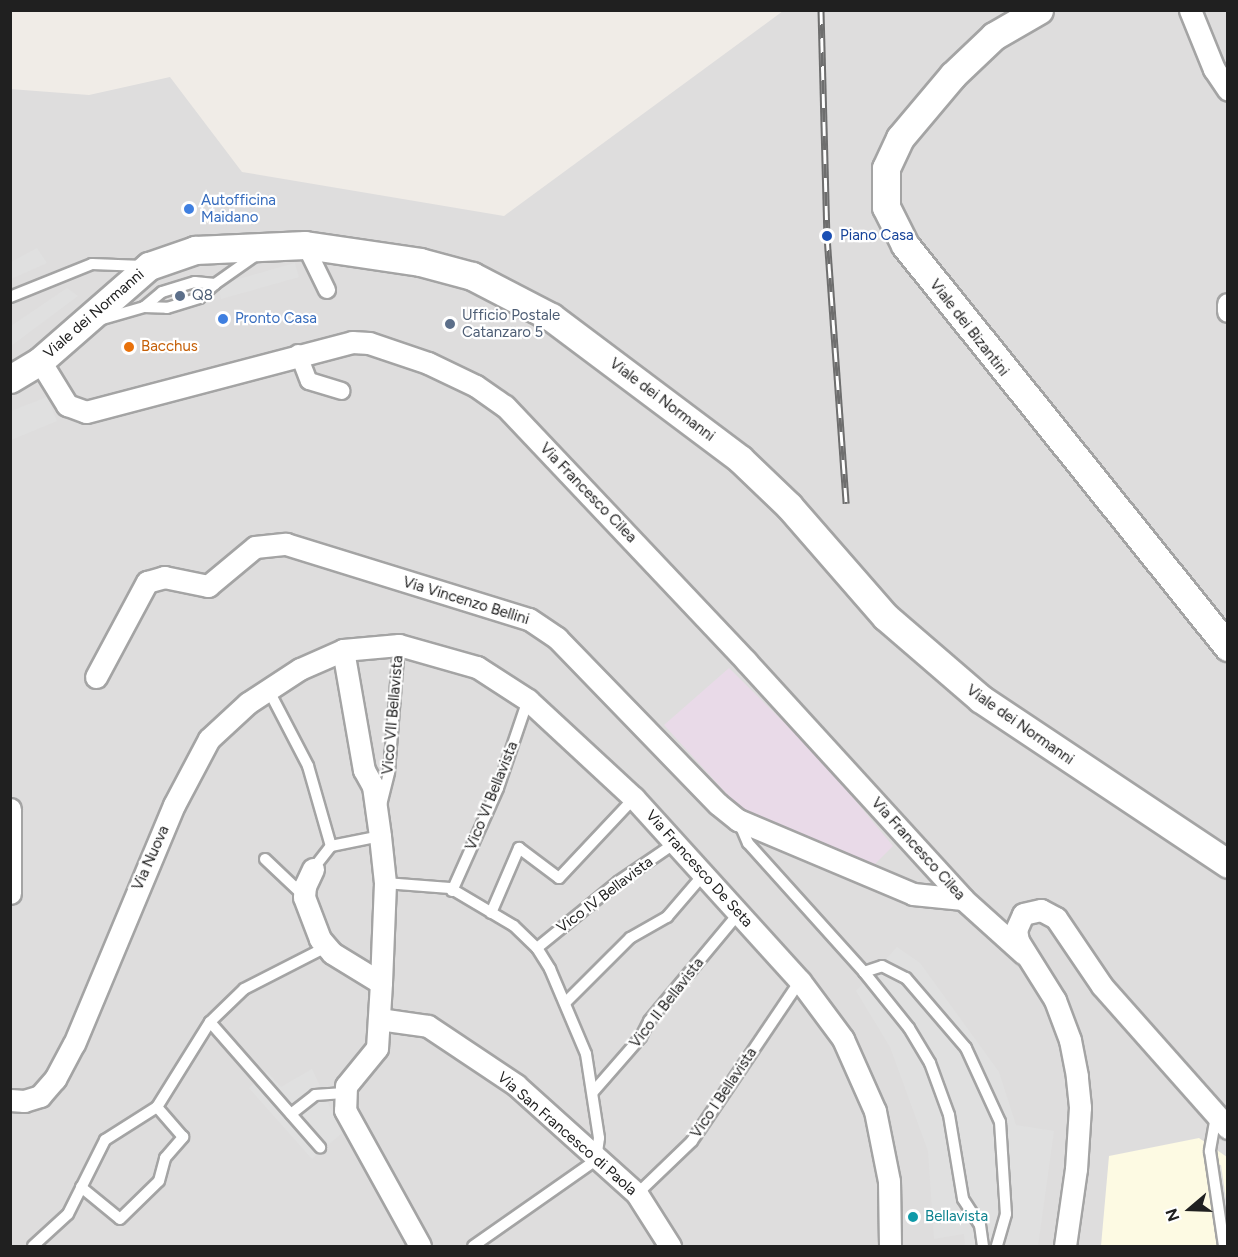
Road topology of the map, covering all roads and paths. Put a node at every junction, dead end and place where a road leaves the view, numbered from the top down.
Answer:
1 (1039, 10) edge
2 (1190, 10) edge
3 (1227, 90) edge
4 (305, 245) junction
5 (269, 246) junction
6 (149, 266) junction
7 (215, 284) junction
8 (327, 290) dead end
9 (10, 297) edge
10 (1227, 304) edge
11 (144, 306) junction
12 (1227, 311) edge
13 (81, 326) junction
14 (298, 353) junction
15 (40, 361) junction
16 (10, 379) edge
17 (342, 391) dead end
18 (399, 645) junction
19 (1227, 647) edge
20 (343, 650) junction
21 (96, 678) dead end
22 (268, 689) junction
23 (528, 700) junction
24 (634, 798) junction
25 (10, 809) edge
26 (738, 820) junction
27 (379, 828) junction
28 (675, 843) junction
29 (331, 846) junction
30 (265, 859) dead end
31 (1227, 864) edge
32 (313, 868) joint
33 (704, 874) junction
34 (384, 883) junction
35 (452, 891) junction
36 (10, 893) edge
37 (304, 897) junction
38 (963, 898) junction
39 (739, 913) junction
40 (491, 914) junction
41 (326, 947) junction
42 (537, 948) junction
43 (1024, 954) junction
44 (864, 972) junction
45 (800, 981) junction
46 (381, 983) junction
47 (565, 1003) junction
48 (379, 1019) junction
49 (210, 1022) junction
50 (593, 1092) junction
51 (344, 1093) junction
52 (10, 1100) edge
53 (157, 1107) junction
54 (291, 1114) junction
55 (1222, 1122) edge
56 (320, 1147) dead end
57 (596, 1160) junction
58 (81, 1187) junction
59 (637, 1194) junction
60 (33, 1246) edge
61 (420, 1246) edge
62 (473, 1246) edge
63 (670, 1246) edge
64 (890, 1246) edge
65 (983, 1246) edge
66 (997, 1246) edge
67 (1065, 1246) edge
68 (1224, 1246) edge

1 - 19 street, Viale dei Bizantini
2 - 3 street
4 - 5 street, Viale dei Normanni
4 - 8 street
4 - 31 street, Viale dei Normanni
5 - 6 street, Viale dei Normanni
5 - 7 lane
6 - 9 lane
6 - 13 street, Viale dei Normanni
7 - 11 lane
7 - 11 lane
10 - 12 street
11 - 13 lane
13 - 15 street, Viale dei Normanni
14 - 15 street, Via Francesco Cilea
14 - 17 street
14 - 38 street, Via Francesco Cilea
15 - 16 street, Viale dei Normanni
18 - 20 street, Via Francesco De Seta
18 - 23 street, Via Francesco De Seta
18 - 27 lane, Vico VII Bellavista
20 - 22 street, Via Nuova
20 - 27 street
21 - 26 street, Via Vincenzo Bellini
22 - 29 lane
22 - 52 street, Via Nuova
23 - 24 street, Via Francesco De Seta
23 - 35 lane, Vico VI Bellavista
24 - 28 street, Via Francesco De Seta
24 - 40 lane
25 - 36 street
26 - 38 street, Via Vincenzo Bellini
26 - 44 lane
27 - 29 lane
27 - 34 street
28 - 33 street, Via Francesco De Seta
28 - 42 lane, Vico IV Bellavista
29 - 32 lane
30 - 37 lane
32 - 37 street
33 - 39 street, Via Francesco De Seta
33 - 47 lane
34 - 35 lane
34 - 46 street
35 - 40 lane
37 - 41 street
38 - 43 street, Via Francesco Cilea
39 - 45 street, Via Francesco De Seta
39 - 50 lane, Vico II Bellavista
40 - 42 lane
41 - 46 street
41 - 49 lane
42 - 47 lane
43 - 55 street
43 - 67 street
44 - 65 lane
44 - 66 lane
45 - 59 lane, Vico I Bellavista
45 - 64 street, Via Francesco De Seta
46 - 48 street
47 - 50 lane
48 - 51 street
48 - 57 street, Via San Francesco di Paola
49 - 53 lane
49 - 54 lane
50 - 57 lane
51 - 54 lane
51 - 61 street
53 - 58 lane
53 - 58 lane
54 - 56 lane
55 - 68 lane
57 - 59 street, Via San Francesco di Paola
57 - 62 lane
58 - 60 lane
59 - 63 street, Via San Francesco di Paola

